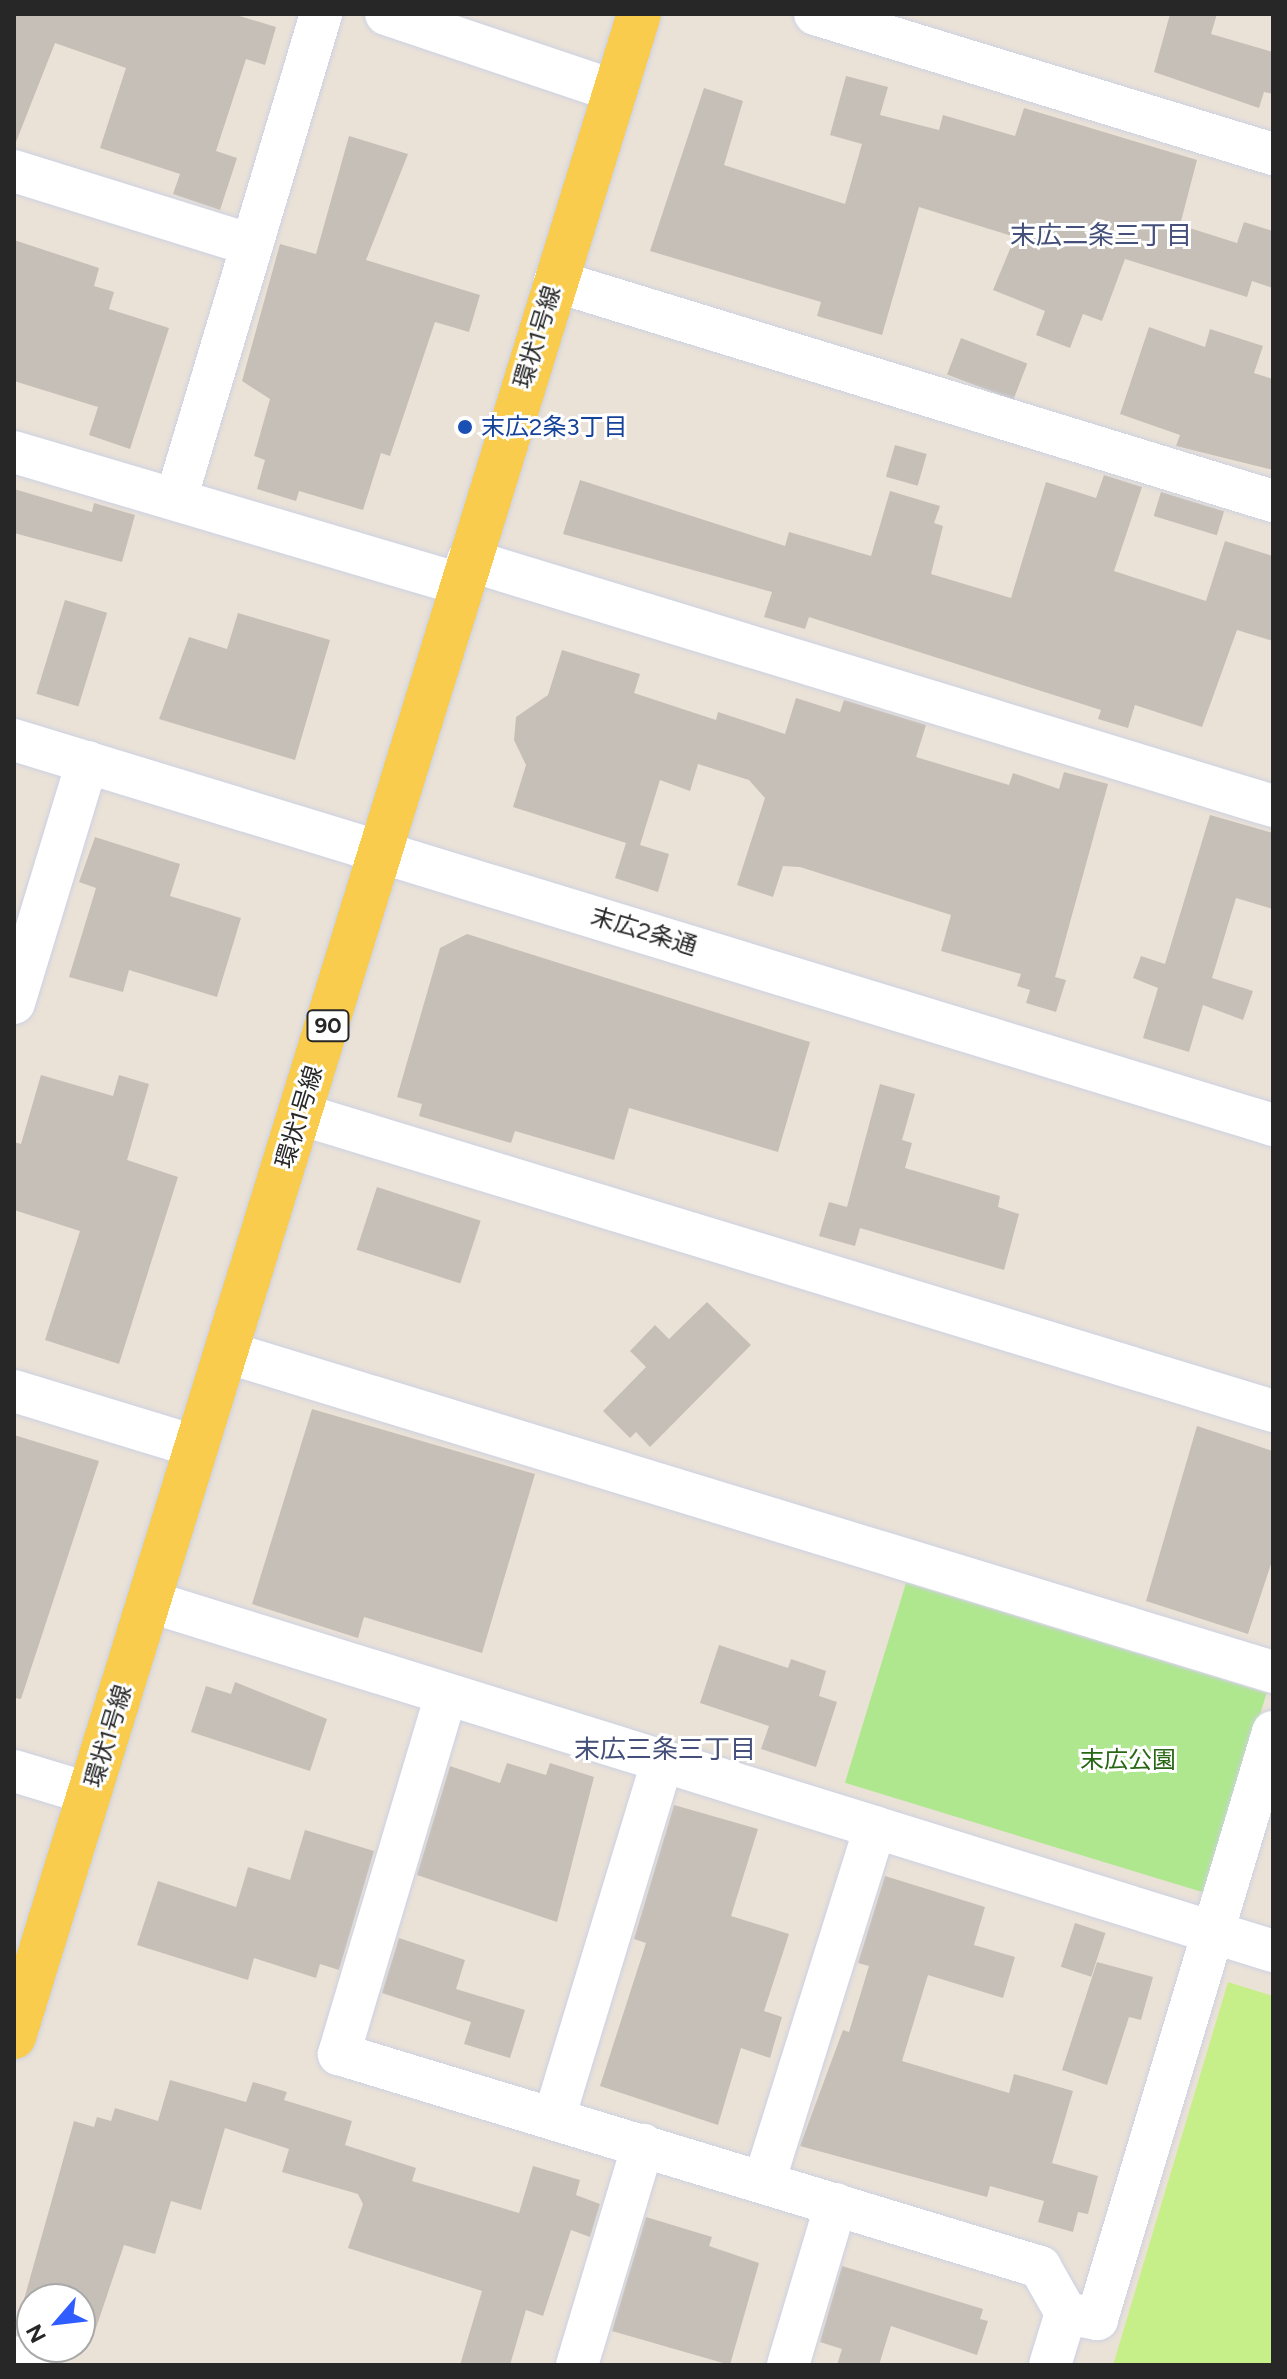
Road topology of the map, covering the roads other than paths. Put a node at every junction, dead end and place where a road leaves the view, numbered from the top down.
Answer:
1 (321, 14) edge
2 (386, 14) edge
3 (639, 14) edge
4 (815, 14) edge
5 (615, 91) junction
6 (1273, 154) edge
7 (14, 171) edge
8 (251, 245) junction
9 (555, 281) junction
10 (14, 452) edge
11 (176, 499) junction
12 (1273, 501) edge
13 (465, 572) junction
14 (14, 740) edge
15 (87, 762) junction
16 (1273, 806) edge
17 (384, 851) junction
18 (14, 1003) edge
19 (300, 1114) junction
20 (1273, 1125) edge
21 (226, 1352) junction
22 (14, 1391) edge
23 (1273, 1411) edge
24 (194, 1446) junction
25 (148, 1601) junction
26 (1273, 1672) edge
27 (446, 1695) junction
28 (1273, 1732) edge
29 (662, 1763) junction
30 (14, 1771) edge
31 (90, 1794) junction
32 (875, 1827) junction
33 (1214, 1933) junction
34 (1273, 1951) edge
35 (14, 2037) edge
36 (554, 2118) junction
37 (643, 2145) junction
38 (764, 2182) junction
39 (836, 2204) junction
40 (1066, 2313) junction
41 (14, 2357) edge
42 (40, 2365) edge
43 (577, 2365) edge
44 (788, 2365) edge
45 (1050, 2365) edge

1 - 8 street
2 - 5 street
3 - 5 main road, 環状1号線 / 90
4 - 6 street
5 - 9 main road, 環状1号線 / 90
7 - 8 street
8 - 11 street
9 - 12 street
9 - 13 main road, 環状1号線 / 90
10 - 11 street
11 - 13 street
13 - 16 street
13 - 17 main road, 環状1号線 / 90
14 - 15 street, 末広2条通
15 - 17 street, 末広2条通
15 - 18 street
17 - 19 main road, 環状1号線 / 90
17 - 20 street, 末広2条通
19 - 21 main road, 環状1号線 / 90
19 - 23 street
21 - 24 main road, 環状1号線 / 90
21 - 26 street
22 - 24 street
24 - 25 main road, 環状1号線 / 90
25 - 27 street
25 - 31 main road, 環状1号線 / 90
27 - 29 street
27 - 36 street
28 - 33 street
29 - 32 street
29 - 36 street
30 - 31 street
31 - 35 main road, 環状1号線 / 90
32 - 33 street
32 - 38 street
33 - 34 street
33 - 40 street
36 - 37 street
37 - 38 street
37 - 43 street
38 - 39 street
39 - 40 street
39 - 44 street
40 - 45 street
41 - 42 street

